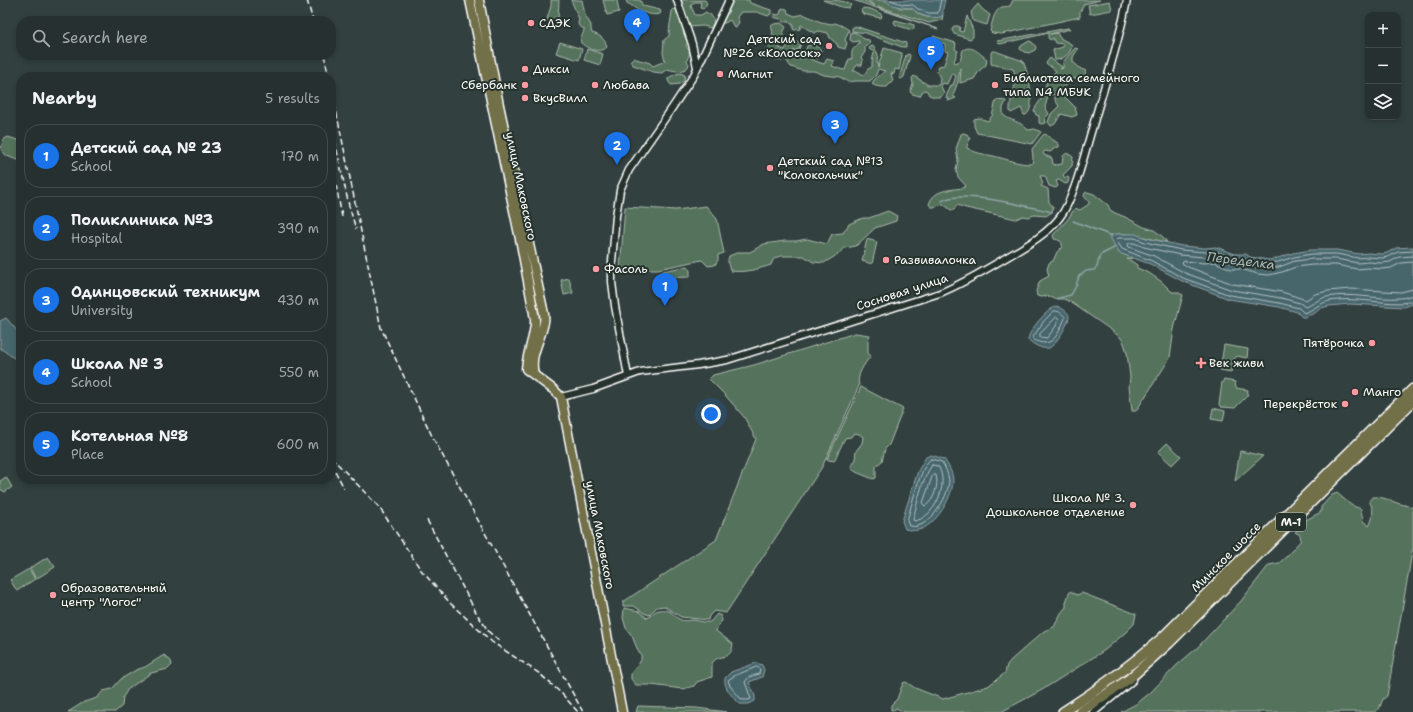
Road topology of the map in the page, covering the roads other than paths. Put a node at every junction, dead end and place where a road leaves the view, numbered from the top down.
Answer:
1 (470, 0) edge
2 (479, 0) edge
3 (677, 0) edge
4 (729, 0) edge
5 (1127, 0) edge
6 (697, 67) junction
7 (534, 374) junction
8 (628, 376) junction
9 (1413, 389) edge
10 (561, 398) junction
11 (1413, 401) edge
12 (1169, 643) junction
13 (622, 712) edge
14 (1063, 712) edge
15 (1080, 712) edge
16 (1094, 712) edge

1 - 7 main road, улица Маковского
2 - 7 main road, улица Маковского
3 - 6 street
4 - 6 street
5 - 8 street, Сосновая улица
6 - 8 street
7 - 10 main road, улица Маковского
8 - 10 street, Сосновая улица
9 - 14 highway, Минское шоссе / М-1
10 - 13 main road, улица Маковского
11 - 12 highway, Минское шоссе / М-1
12 - 15 highway, Минское шоссе / М-1
12 - 16 street

